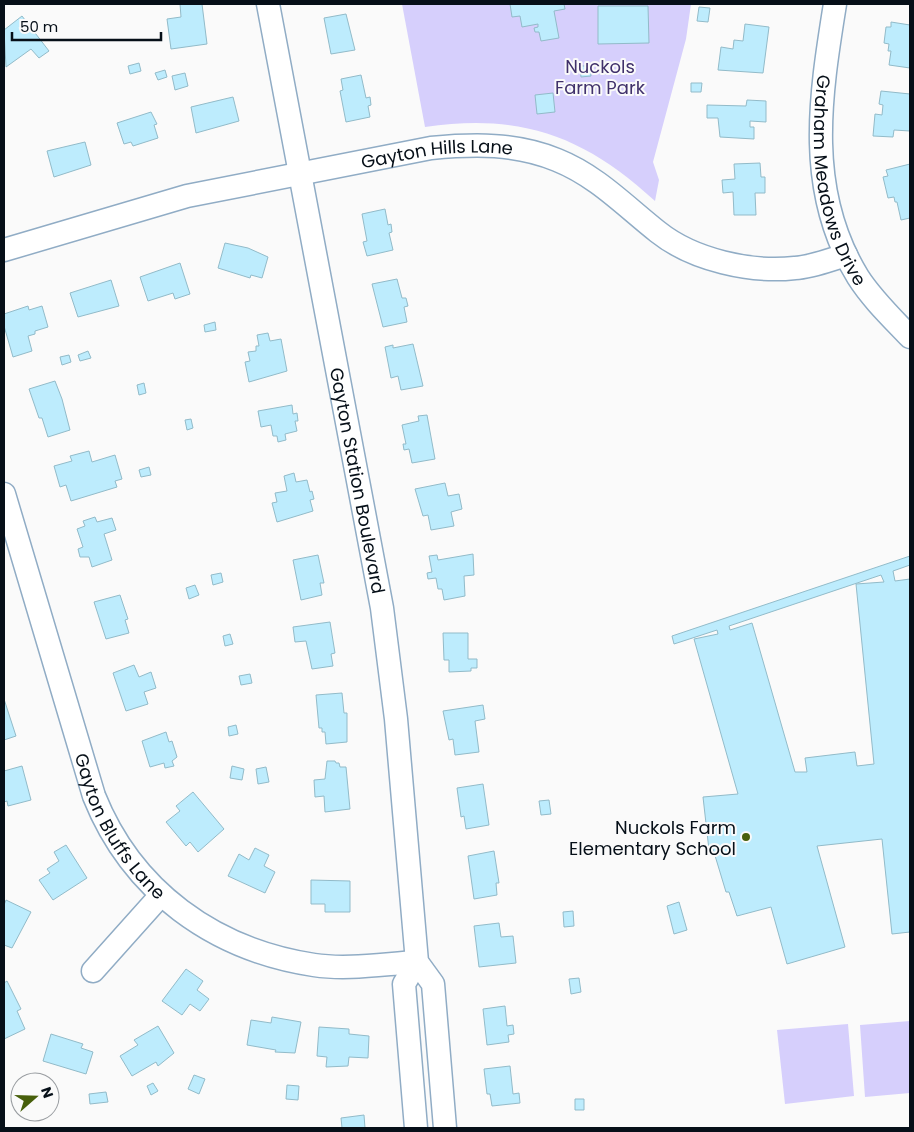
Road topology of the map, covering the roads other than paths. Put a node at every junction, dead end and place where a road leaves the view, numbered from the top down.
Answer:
1 (268, 4) edge
2 (835, 4) edge
3 (301, 174) junction
4 (4, 250) edge
5 (846, 255) junction
6 (910, 337) edge
7 (4, 494) edge
8 (161, 895) junction
9 (416, 962) junction
10 (94, 971) dead end
11 (416, 1128) edge
12 (445, 1128) edge

1 - 3 street, Gayton Station Boulevard
2 - 5 street, Graham Meadows Drive
3 - 4 street, Gayton Hills Lane
3 - 5 street, Gayton Hills Lane
3 - 9 street, Gayton Station Boulevard
5 - 6 street, Graham Meadows Drive
7 - 8 street, Gayton Bluffs Lane
8 - 9 street, Gayton Bluffs Lane
8 - 10 street
9 - 11 street
9 - 12 street

